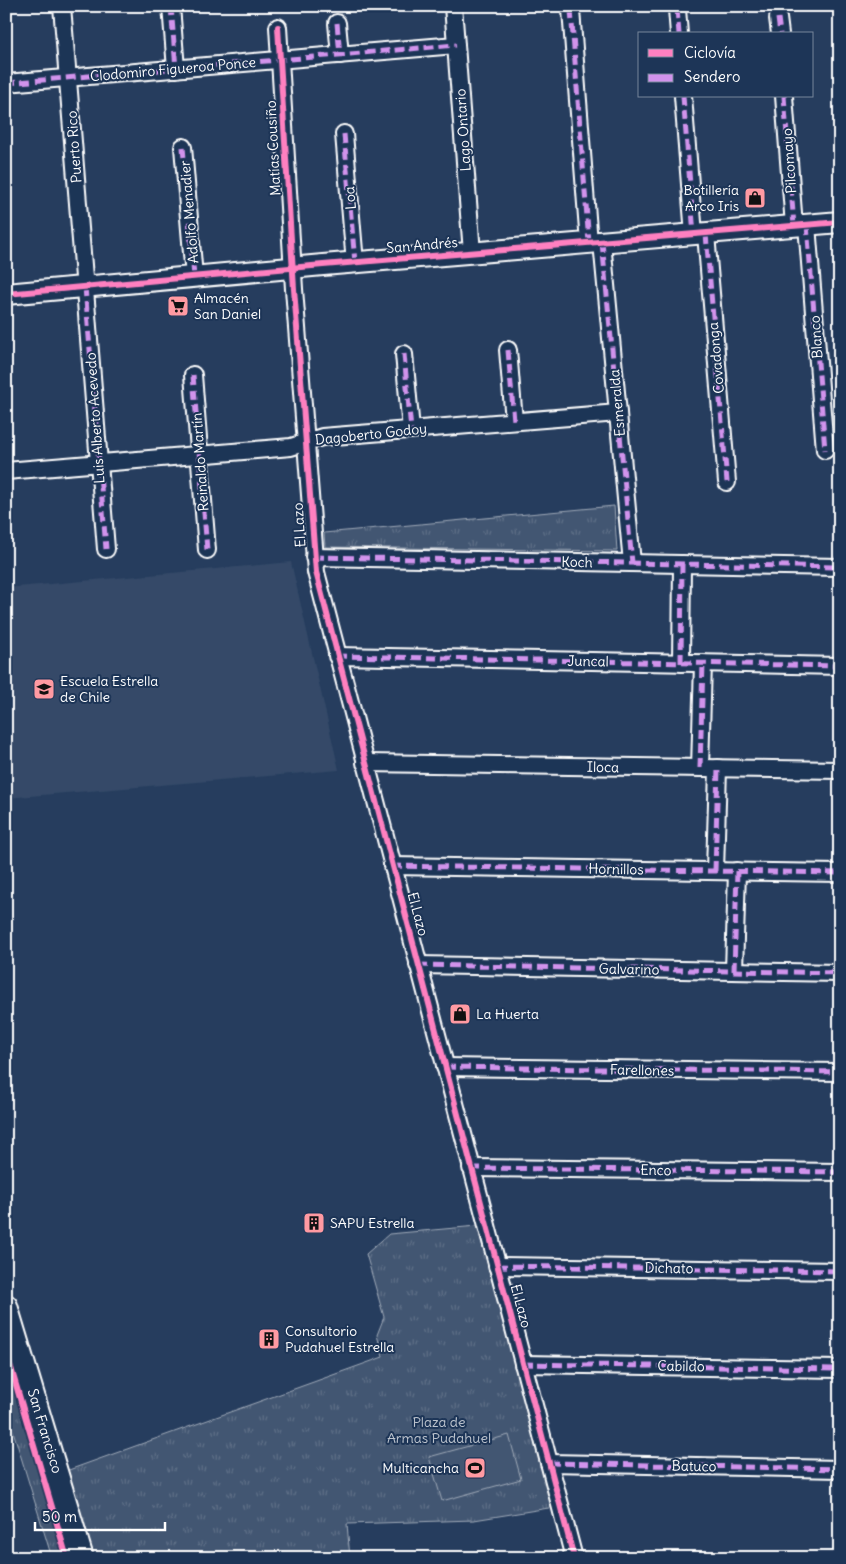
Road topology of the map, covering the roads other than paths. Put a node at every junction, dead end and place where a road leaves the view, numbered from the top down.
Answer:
1 (62, 6) edge
2 (171, 6) edge
3 (454, 6) edge
4 (677, 9) dead end
5 (571, 10) dead end
6 (337, 23) dead end
7 (278, 27) dead end
8 (678, 32) edge
9 (456, 45) junction
10 (340, 55) junction
11 (281, 60) junction
12 (176, 69) junction
13 (69, 78) junction
14 (6, 83) edge
15 (683, 98) edge
16 (784, 98) edge
17 (344, 134) dead end
18 (183, 147) dead end
19 (840, 222) edge
20 (801, 226) junction
21 (700, 234) junction
22 (596, 243) junction
23 (472, 253) junction
24 (355, 263) junction
25 (293, 268) junction
26 (194, 277) junction
27 (84, 287) junction
28 (6, 294) edge
29 (508, 350) dead end
30 (404, 354) dead end
31 (193, 375) dead end
32 (618, 413) junction
33 (514, 421) junction
34 (411, 430) junction
35 (306, 442) junction
36 (825, 450) dead end
37 (199, 454) junction
38 (98, 463) junction
39 (6, 471) edge
40 (727, 482) dead end
41 (106, 549) dead end
42 (207, 550) dead end
43 (314, 558) junction
44 (632, 563) junction
45 (682, 564) junction
46 (840, 567) edge
47 (337, 656) junction
48 (681, 663) junction
49 (703, 663) junction
50 (840, 666) edge
51 (365, 763) junction
52 (700, 768) junction
53 (718, 768) junction
54 (840, 770) edge
55 (392, 866) junction
56 (715, 871) junction
57 (737, 871) junction
58 (840, 873) edge
59 (418, 965) junction
60 (734, 971) junction
61 (840, 972) edge
62 (445, 1067) junction
63 (840, 1072) edge
64 (471, 1168) junction
65 (840, 1172) edge
66 (497, 1266) junction
67 (840, 1271) edge
68 (8, 1314) edge
69 (523, 1364) junction
70 (840, 1368) edge
71 (549, 1464) junction
72 (840, 1469) edge
73 (82, 1558) edge
74 (574, 1558) edge

1 - 13 street, Puerto Rico
2 - 12 street
3 - 9 street, Lago Ontario
4 - 8 street
5 - 22 street, Esmeralda
6 - 10 street
7 - 11 street, Matías Cousiño
9 - 10 street, Clodomiro Figueroa Ponce
9 - 23 street, Lago Ontario
10 - 11 street, Clodomiro Figueroa Ponce
11 - 12 street, Clodomiro Figueroa Ponce
11 - 25 street, Matías Cousiño
12 - 13 street, Clodomiro Figueroa Ponce
13 - 14 street, Clodomiro Figueroa Ponce
13 - 27 street, Puerto Rico
15 - 21 street, Covadonga
16 - 20 street, Pilcomayo
17 - 24 street, Loa
18 - 26 street, Adolfo Menadier
19 - 20 street, San Andrés
20 - 21 street, San Andrés
20 - 36 street, Blanco
21 - 22 street, San Andrés
21 - 40 street, Covadonga
22 - 23 street, San Andrés
22 - 32 street, Esmeralda
23 - 24 street, San Andrés
24 - 25 street, San Andrés
25 - 26 street, San Andrés
25 - 35 street, El Lazo
26 - 27 street, San Andrés
27 - 28 street, San Andrés
27 - 38 street, Luis Alberto Acevedo
29 - 33 street
30 - 34 street
31 - 37 street, Reinaldo Martín
32 - 33 street, Dagoberto Godoy
32 - 44 street, Esmeralda
33 - 34 street, Dagoberto Godoy
34 - 35 street, Dagoberto Godoy
35 - 37 street, Dagoberto Godoy
35 - 43 street, El Lazo
37 - 38 street, Dagoberto Godoy
37 - 42 street, Reinaldo Martín
38 - 39 street, Dagoberto Godoy
38 - 41 street, Luis Alberto Acevedo
43 - 44 street, Koch
43 - 47 street, El Lazo
44 - 45 street, Koch
45 - 46 street, Koch
45 - 48 street
47 - 48 street, Juncal
47 - 51 street, El Lazo
48 - 49 street, Juncal
49 - 50 street, Juncal
49 - 52 street
51 - 52 street, Iloca
51 - 55 street, El Lazo
52 - 53 street, Iloca
53 - 54 street, Iloca
53 - 56 street
55 - 56 street, Hornillos
55 - 59 street, El Lazo
56 - 57 street, Hornillos
57 - 58 street, Hornillos
57 - 60 street
59 - 60 street, Galvarino
59 - 62 street, El Lazo
60 - 61 street, Galvarino
62 - 63 street, Farellones
62 - 64 street, El Lazo
64 - 65 street, Enco
64 - 66 street, El Lazo
66 - 67 street, Dichato
66 - 69 street, El Lazo
68 - 73 main road, San Francisco
69 - 70 street, Cabildo
69 - 71 street, El Lazo
71 - 72 street, Batuco
71 - 74 street, El Lazo

